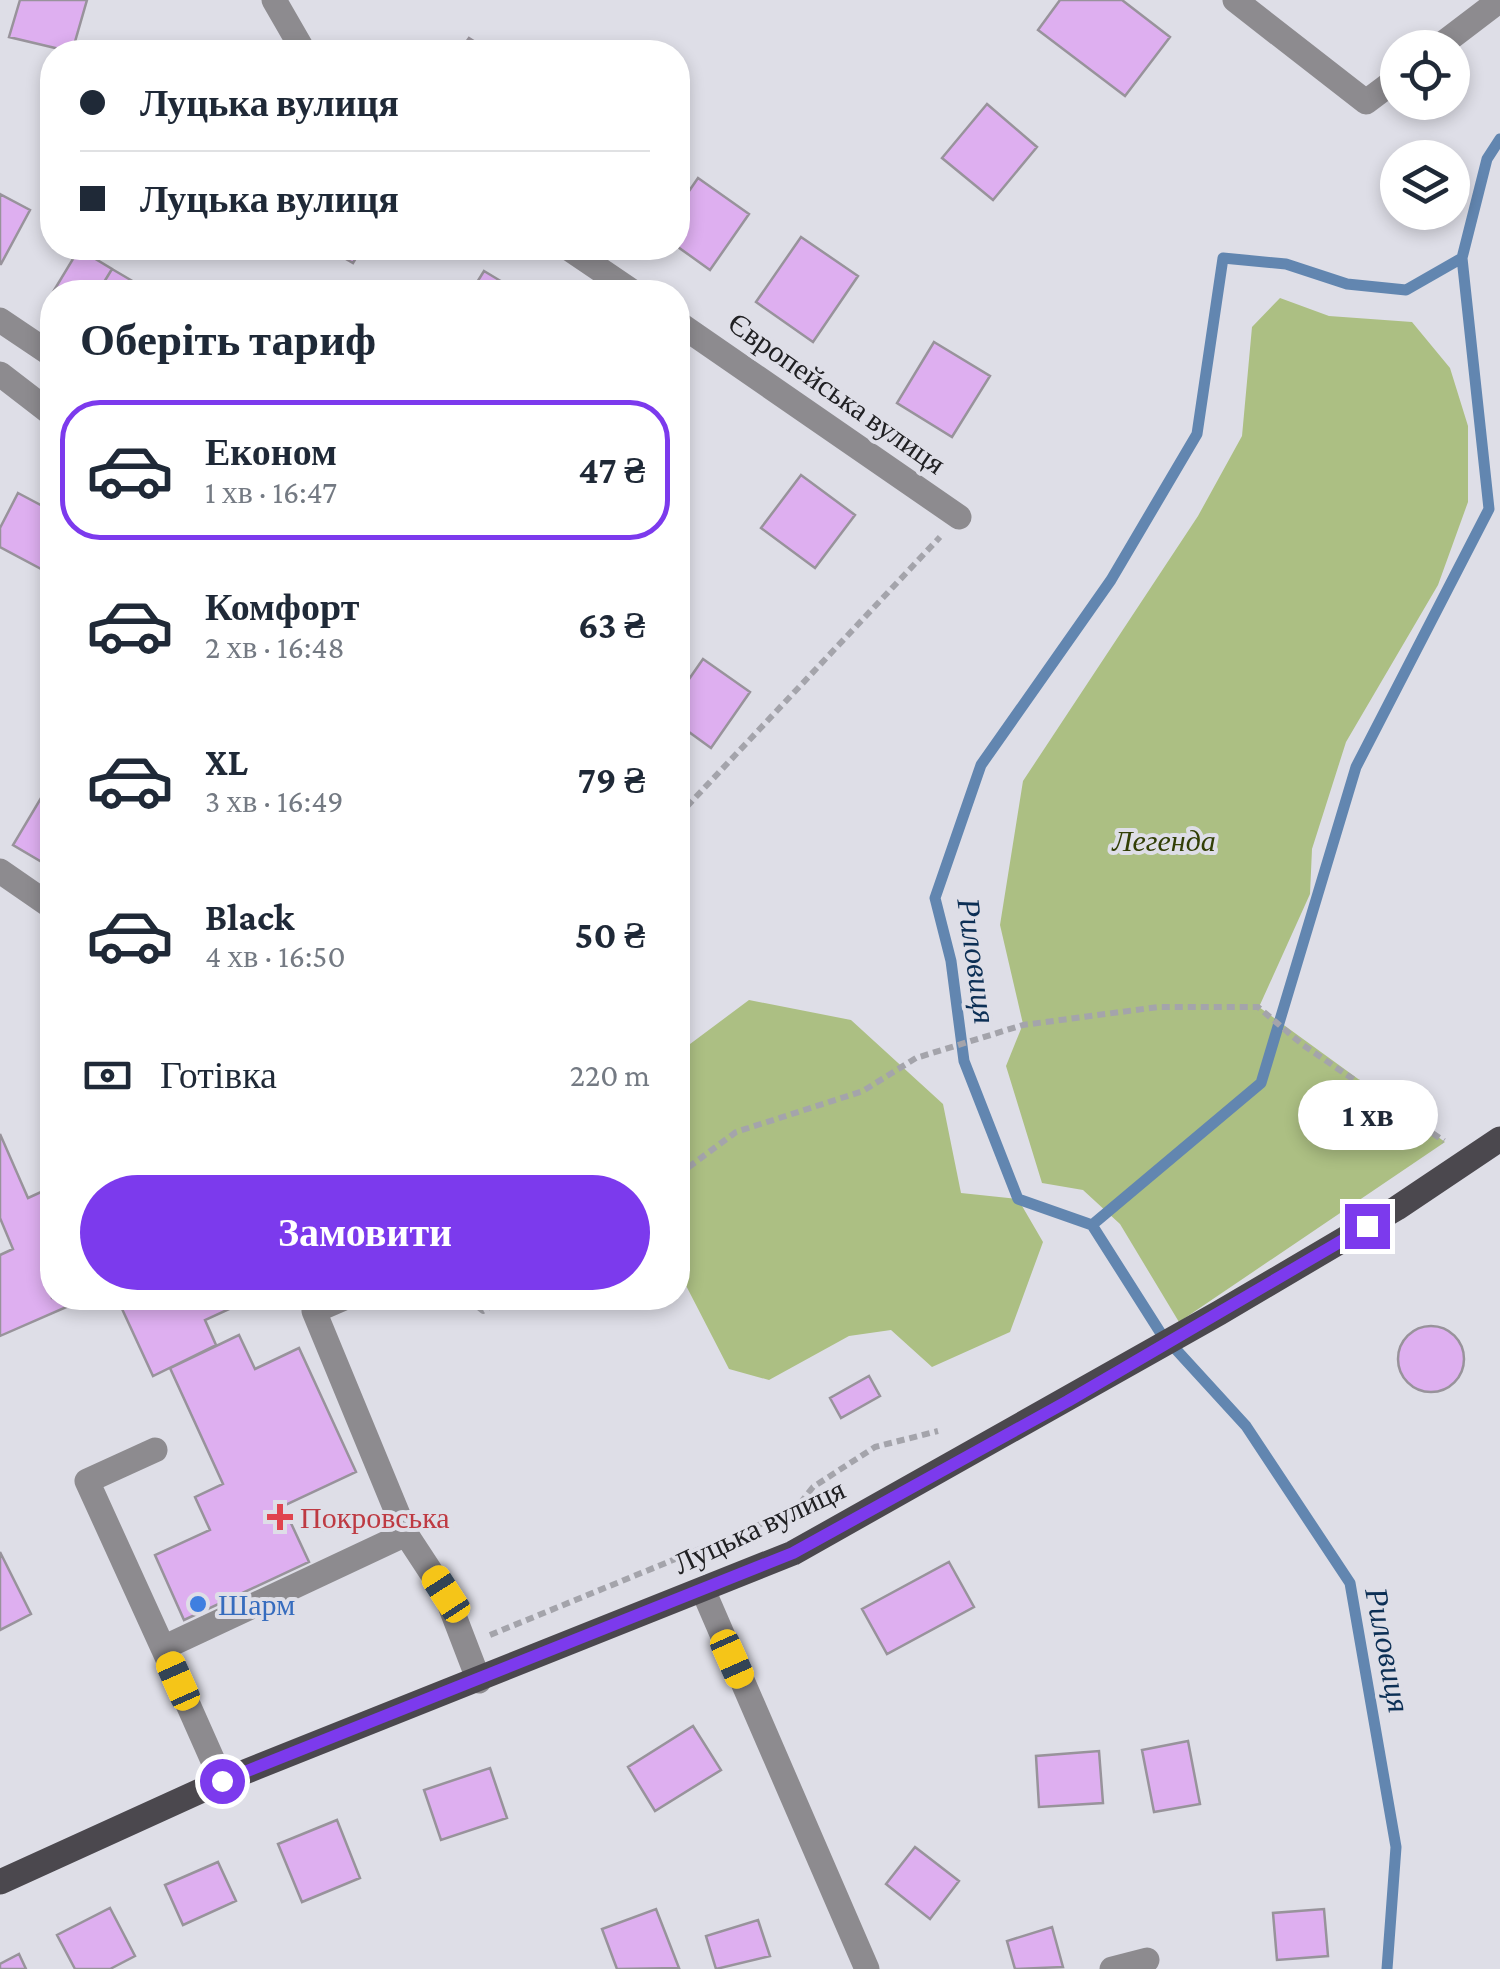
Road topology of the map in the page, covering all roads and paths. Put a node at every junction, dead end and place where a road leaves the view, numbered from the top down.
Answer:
1 (274, 0) edge
2 (1234, 0) edge
3 (1500, 0) edge
4 (1461, 30) edge
5 (297, 40) edge
6 (1380, 92) edge
7 (586, 260) edge
8 (615, 280) edge
9 (0, 320) edge
10 (690, 331) edge
11 (40, 347) edge
12 (0, 374) edge
13 (40, 405) edge
14 (959, 517) joint
15 (690, 803) edge
16 (0, 870) edge
17 (40, 898) edge
18 (1500, 1140) edge
19 (1446, 1142) dead end
20 (690, 1166) edge
21 (316, 1310) edge
22 (942, 1430) dead end
23 (155, 1450) dead end
24 (406, 1534) junction
25 (703, 1590) junction
26 (466, 1646) junction
27 (163, 1648) junction
28 (479, 1681) junction
29 (222, 1781) junction
30 (0, 1882) edge
31 (1146, 1960) dead end
32 (867, 1969) edge
33 (1112, 1969) edge

1 - 5 street
2 - 6 street
3 - 4 street
7 - 8 street
9 - 11 street
10 - 14 street, Європейська вулиця
12 - 13 street
14 - 15 path
16 - 17 street
18 - 25 main road, Луцька вулиця
19 - 20 path
21 - 24 street
22 - 26 path
23 - 27 street
24 - 26 street
24 - 27 street
25 - 28 main road, Луцька вулиця
25 - 32 street
26 - 28 street
27 - 29 street
28 - 29 main road, Луцька вулиця
29 - 30 main road, Луцька вулиця
31 - 33 street

